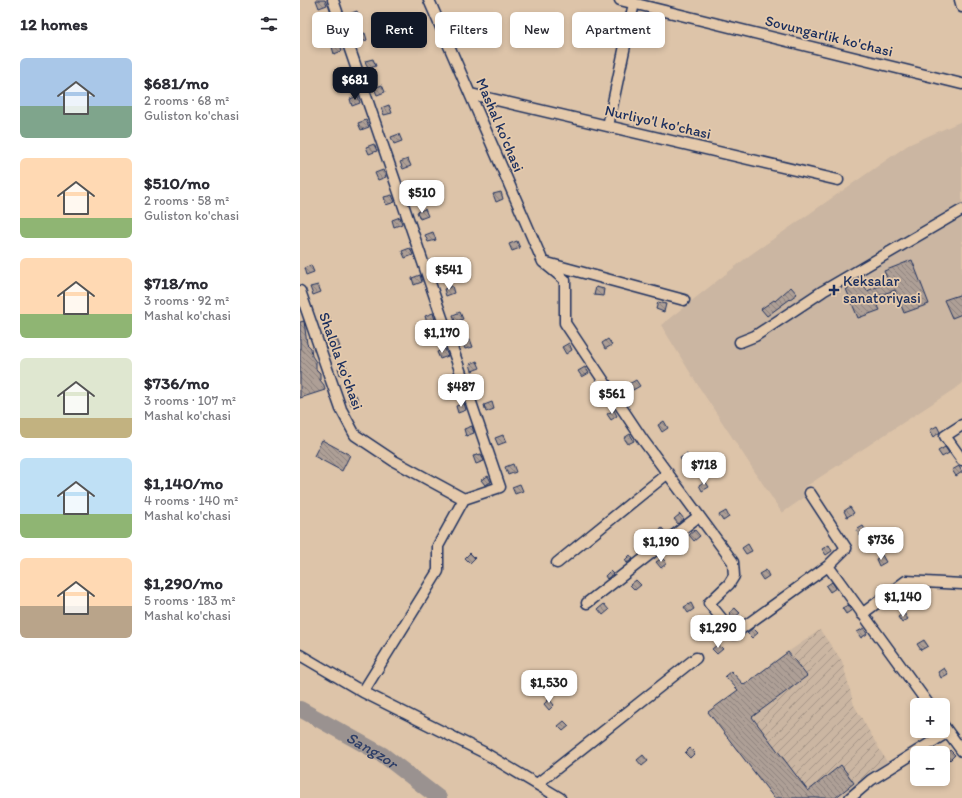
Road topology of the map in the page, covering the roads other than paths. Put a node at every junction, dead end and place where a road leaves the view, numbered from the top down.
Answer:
1 (333, 0) edge
2 (429, 0) edge
3 (620, 0) edge
4 (960, 0) edge
5 (634, 3) junction
6 (962, 7) edge
7 (962, 84) edge
8 (471, 94) junction
9 (608, 126) junction
10 (838, 180) dead end
11 (962, 210) edge
12 (543, 262) junction
13 (300, 291) edge
14 (684, 300) dead end
15 (740, 342) dead end
16 (962, 425) edge
17 (962, 460) edge
18 (668, 473) junction
19 (810, 493) dead end
20 (464, 500) junction
21 (699, 516) junction
22 (557, 563) dead end
23 (828, 566) junction
24 (962, 584) edge
25 (587, 603) dead end
26 (862, 614) junction
27 (300, 655) edge
28 (696, 658) dead end
29 (363, 692) junction
30 (923, 698) edge
31 (950, 735) edge
32 (931, 738) edge
33 (962, 751) edge
34 (537, 784) junction
35 (560, 798) edge
36 (850, 798) edge

1 - 20 street
2 - 8 street, Mashal ko'chasi
3 - 5 street, Sovungarlik ko'chasi
4 - 6 street
5 - 7 street, Sovungarlik ko'chasi
5 - 9 street
8 - 9 street, Nurliyo'l ko'chasi
8 - 12 street, Mashal ko'chasi
9 - 10 street, Nurliyo'l ko'chasi
11 - 15 street
12 - 14 street
12 - 18 street, Mashal ko'chasi
13 - 20 street, Shalola ko'chasi
16 - 17 street
18 - 21 street, Mashal ko'chasi
18 - 22 street
19 - 23 street
20 - 29 street
21 - 23 street, Mashal ko'chasi
21 - 25 street
23 - 26 street
24 - 26 street
26 - 30 street
27 - 29 street
28 - 34 street
29 - 34 street
31 - 33 street
32 - 36 street
34 - 35 street

